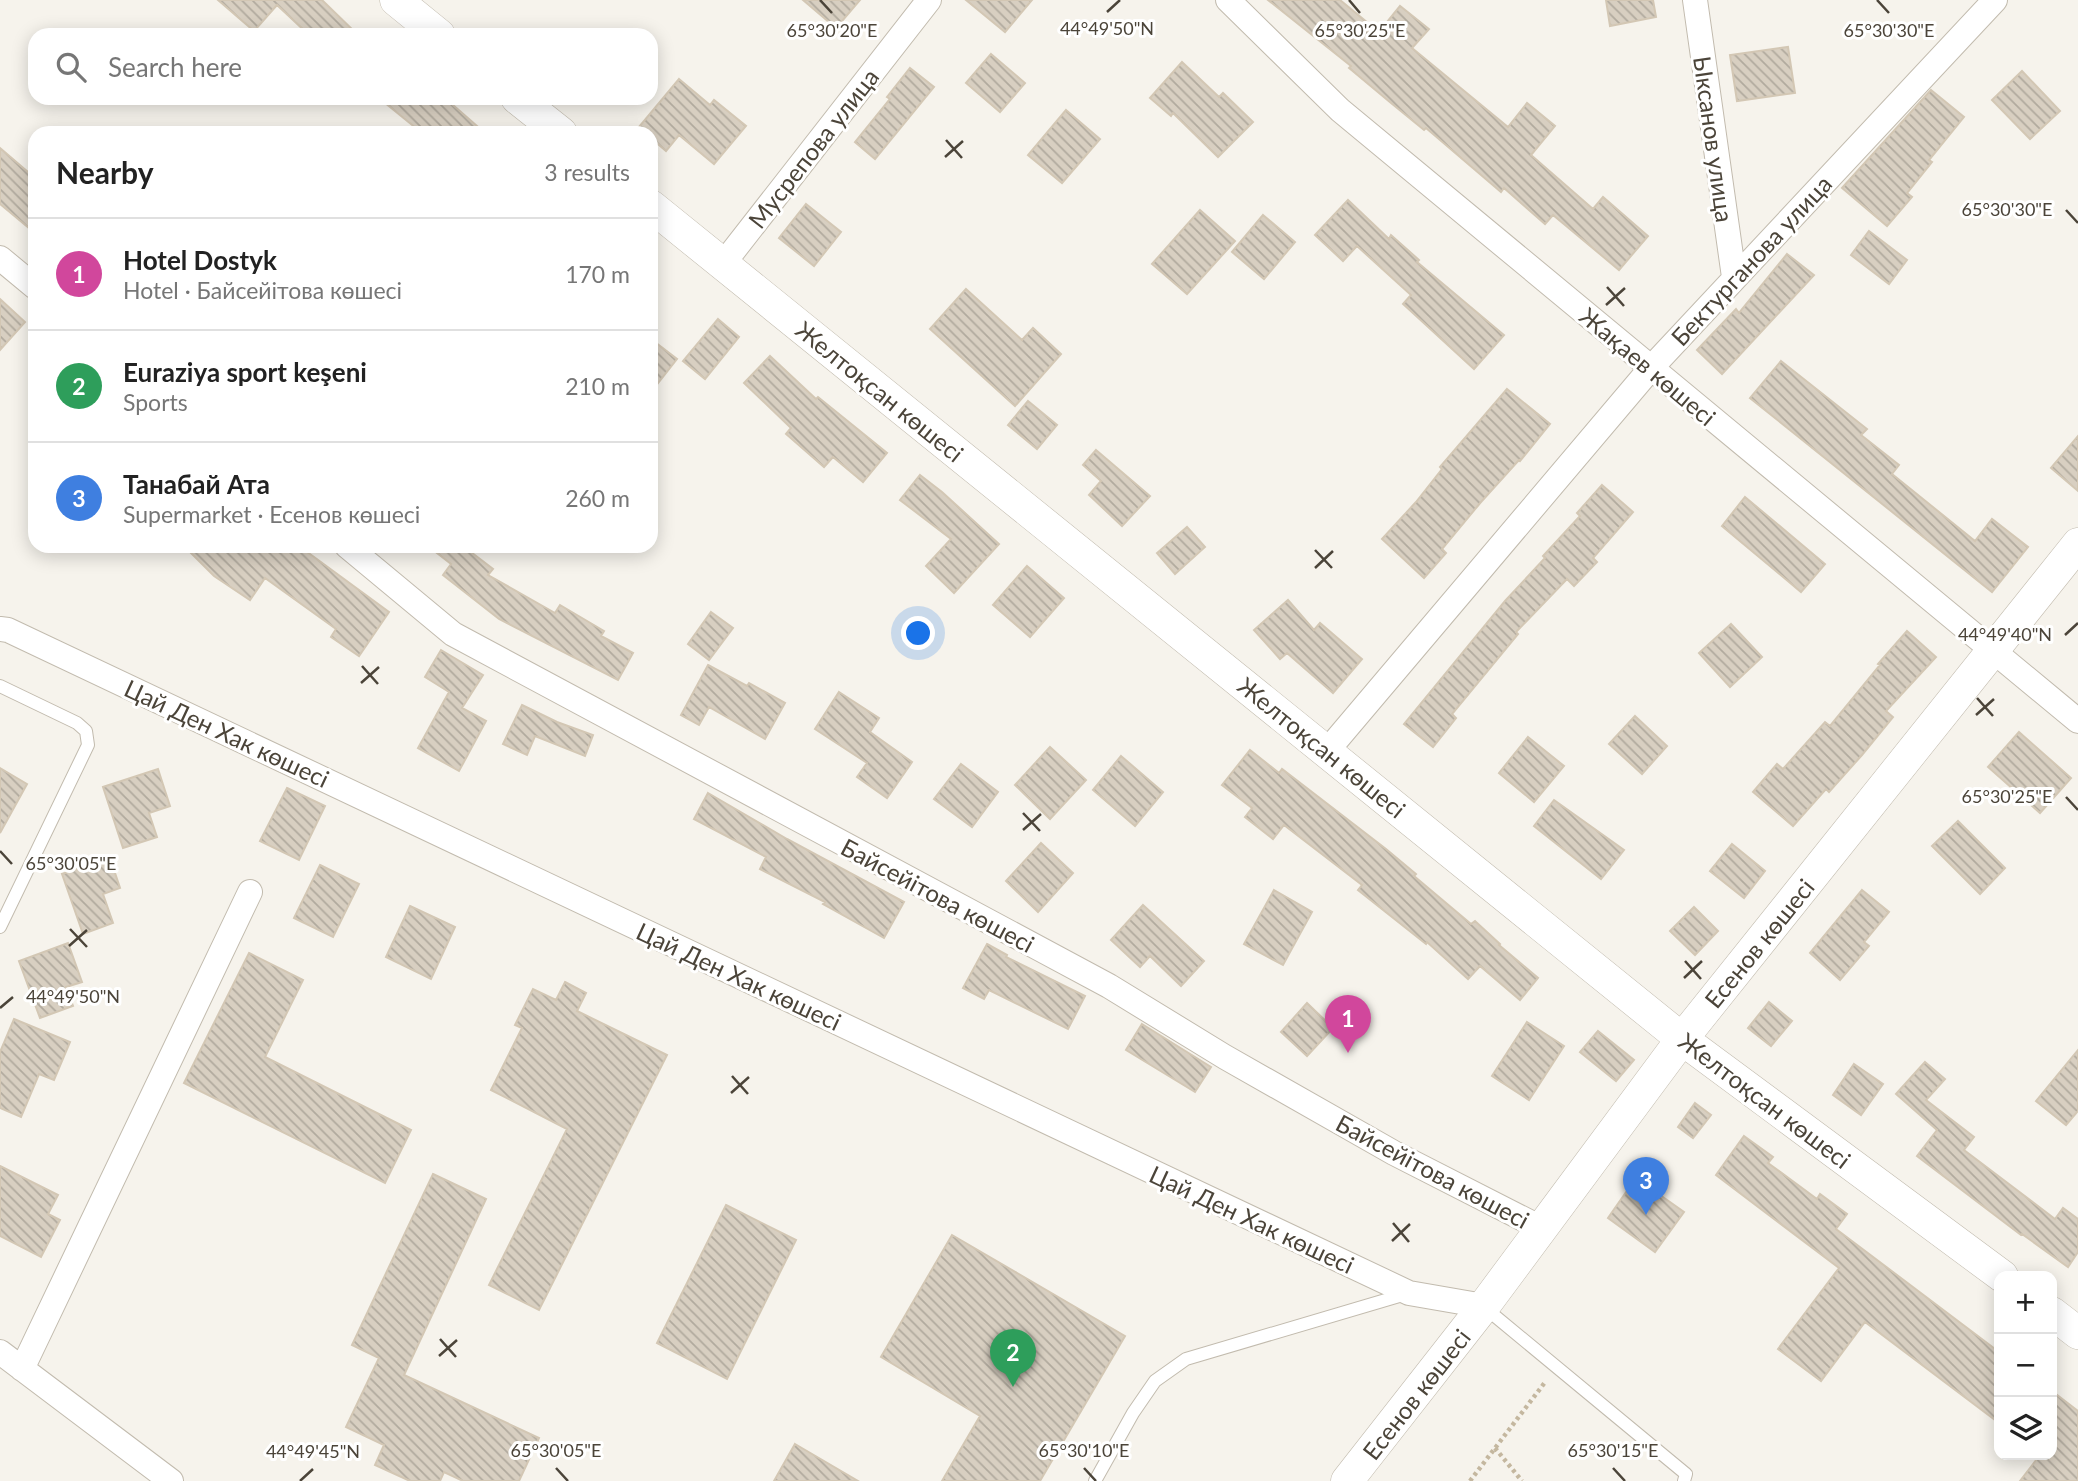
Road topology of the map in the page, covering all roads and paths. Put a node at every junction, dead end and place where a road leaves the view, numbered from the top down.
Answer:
1 (396, 0) edge
2 (929, 0) edge
3 (1228, 0) edge
4 (1695, 0) edge
5 (1995, 0) edge
6 (430, 28) edge
7 (526, 105) edge
8 (552, 126) edge
9 (658, 212) edge
10 (0, 258) edge
11 (723, 264) junction
12 (1734, 277) junction
13 (28, 281) edge
14 (1651, 368) junction
15 (2078, 544) edge
16 (355, 553) edge
17 (0, 629) edge
18 (1993, 650) junction
19 (0, 686) edge
20 (2078, 720) edge
21 (1327, 751) junction
22 (250, 891) dead end
23 (0, 927) edge
24 (1682, 1039) junction
25 (1541, 1228) junction
26 (1995, 1271) edge
27 (1409, 1293) junction
28 (1484, 1306) junction
29 (2057, 1317) edge
30 (2078, 1333) edge
31 (0, 1352) edge
32 (1557, 1367) junction
33 (22, 1369) junction
34 (1495, 1448) junction
35 (171, 1481) edge
36 (1095, 1481) edge
37 (1348, 1481) edge
38 (1470, 1481) edge
39 (1522, 1481) edge
40 (1684, 1481) edge

1 - 6 street
2 - 11 street, Мусрепова улица
3 - 14 street, Жақаев көшесі
4 - 12 street, Ыксанов улица
5 - 12 street, Бектурганова улица
7 - 8 street
9 - 11 street, Желтоқсан көшесі
10 - 13 street
11 - 21 street, Желтоқсан көшесі
12 - 14 street, Бектурганова улица
14 - 18 street, Жақаев көшесі
14 - 21 street, Бектурганова улица
15 - 18 street, Есенов көшесі
16 - 25 street, Байсейітова көшесі
17 - 27 street, Цай Ден Хак көшесі
18 - 20 street, Жақаев көшесі
18 - 24 street, Есенов көшесі
19 - 23 lane
21 - 24 street, Желтоқсан көшесі
22 - 33 street
24 - 25 street, Есенов көшесі
24 - 26 street, Желтоқсан көшесі
25 - 28 street, Есенов көшесі
27 - 28 street, Цай Ден Хак көшесі
27 - 36 lane
28 - 32 lane
28 - 37 street, Есенов көшесі
29 - 30 street
31 - 33 street
32 - 34 path
32 - 40 lane
33 - 35 street
34 - 38 path
34 - 39 path

